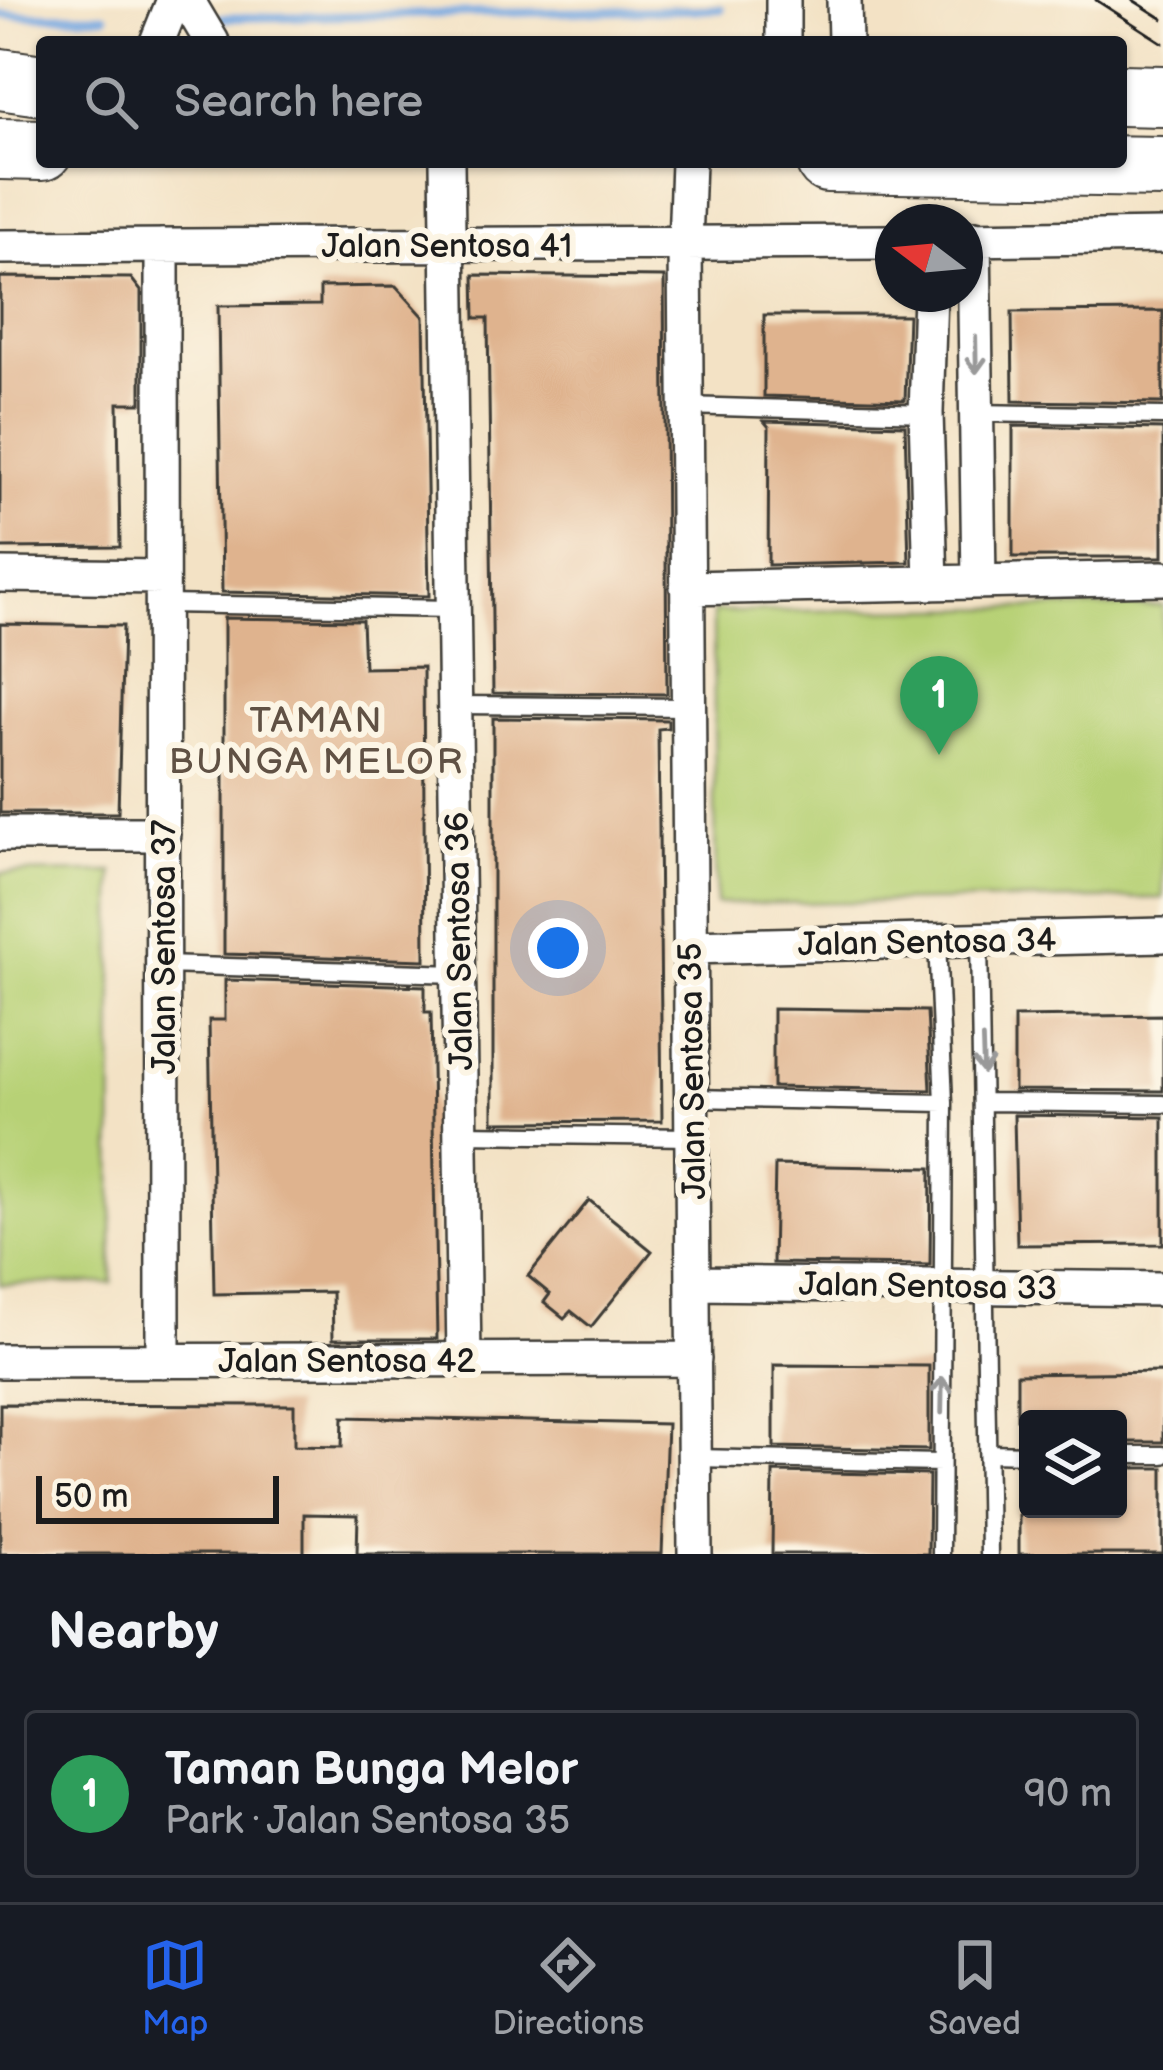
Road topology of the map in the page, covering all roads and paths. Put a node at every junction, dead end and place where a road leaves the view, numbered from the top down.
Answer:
1 (174, 0) edge
2 (187, 0) edge
3 (783, 0) edge
4 (844, 0) edge
5 (159, 36) edge
6 (208, 36) edge
7 (783, 36) edge
8 (845, 36) edge
9 (0, 82) edge
10 (36, 85) edge
11 (1127, 95) edge
12 (1163, 96) edge
13 (0, 149) edge
14 (36, 150) edge
15 (1127, 166) edge
16 (1163, 167) edge
17 (447, 168) edge
18 (688, 168) edge
19 (1163, 236) edge
20 (983, 239) edge
21 (875, 242) edge
22 (448, 244) junction
23 (685, 244) junction
24 (162, 246) junction
25 (0, 247) edge
26 (929, 312) edge
27 (973, 312) edge
28 (686, 406) junction
29 (926, 413) junction
30 (976, 413) junction
31 (1163, 416) edge
32 (0, 575) edge
33 (1163, 578) edge
34 (979, 582) junction
35 (931, 583) junction
36 (687, 588) junction
37 (163, 591) junction
38 (453, 609) junction
39 (454, 705) junction
40 (688, 707) junction
41 (0, 834) edge
42 (163, 834) junction
43 (1163, 935) edge
44 (979, 939) junction
45 (937, 940) junction
46 (690, 947) junction
47 (163, 965) junction
48 (458, 974) junction
49 (692, 1098) junction
50 (984, 1102) junction
51 (944, 1103) junction
52 (1163, 1104) edge
53 (460, 1134) junction
54 (692, 1137) junction
55 (693, 1283) junction
56 (945, 1285) junction
57 (985, 1286) junction
58 (1163, 1288) edge
59 (694, 1359) junction
60 (464, 1360) junction
61 (0, 1361) edge
62 (163, 1361) junction
63 (989, 1454) junction
64 (1019, 1454) edge
65 (1127, 1455) edge
66 (1163, 1455) edge
67 (694, 1458) junction
68 (941, 1462) junction
69 (695, 1554) edge
70 (941, 1554) edge
71 (989, 1554) edge

1 - 5 street
2 - 6 street
3 - 7 street
4 - 8 street
9 - 10 highway
11 - 12 highway
13 - 14 highway
15 - 16 highway
17 - 22 street, Jalan Sentosa 36
18 - 23 street, Jalan Sentosa 35
19 - 20 street
21 - 23 street, Jalan Sentosa 41
22 - 23 street, Jalan Sentosa 41
22 - 24 street, Jalan Sentosa 41
22 - 38 street, Jalan Sentosa 36
23 - 28 street, Jalan Sentosa 35
24 - 25 street, Jalan Sentosa 41
24 - 37 street, Jalan Sentosa 37
26 - 29 street
27 -> 30 street
28 - 29 lane
28 - 36 street, Jalan Sentosa 35
29 - 35 street
30 - 31 lane
30 - 34 street
32 - 37 street
33 - 34 street
34 - 35 street
35 - 36 street
36 - 40 street, Jalan Sentosa 35
37 - 38 lane
37 - 42 street, Jalan Sentosa 37
38 - 39 street, Jalan Sentosa 36
39 - 40 lane
39 - 48 street, Jalan Sentosa 36
40 - 46 street, Jalan Sentosa 35
41 - 42 street
42 - 47 street, Jalan Sentosa 37
43 - 44 street, Jalan Sentosa 34
44 - 45 street, Jalan Sentosa 34
44 -> 50 lane
45 - 46 street, Jalan Sentosa 34
45 - 51 lane
46 - 49 street, Jalan Sentosa 35
47 - 48 lane
47 - 62 street, Jalan Sentosa 37
48 - 53 street, Jalan Sentosa 36
49 - 51 lane
49 - 54 street, Jalan Sentosa 35
50 - 52 lane
50 - 57 lane
51 - 56 lane
53 - 54 lane
53 - 60 street, Jalan Sentosa 36
54 - 55 street, Jalan Sentosa 35
55 - 56 street, Jalan Sentosa 33
55 - 59 street, Jalan Sentosa 35
56 - 57 street, Jalan Sentosa 33
68 -> 56 lane
57 - 58 street, Jalan Sentosa 33
57 - 63 lane
59 - 60 street, Jalan Sentosa 42
59 - 67 street, Jalan Sentosa 35
60 - 62 street, Jalan Sentosa 42
61 - 62 street, Jalan Sentosa 42
63 - 64 lane
63 - 71 lane
65 - 66 lane
67 - 68 lane
67 - 69 street, Jalan Sentosa 35
68 - 70 lane

